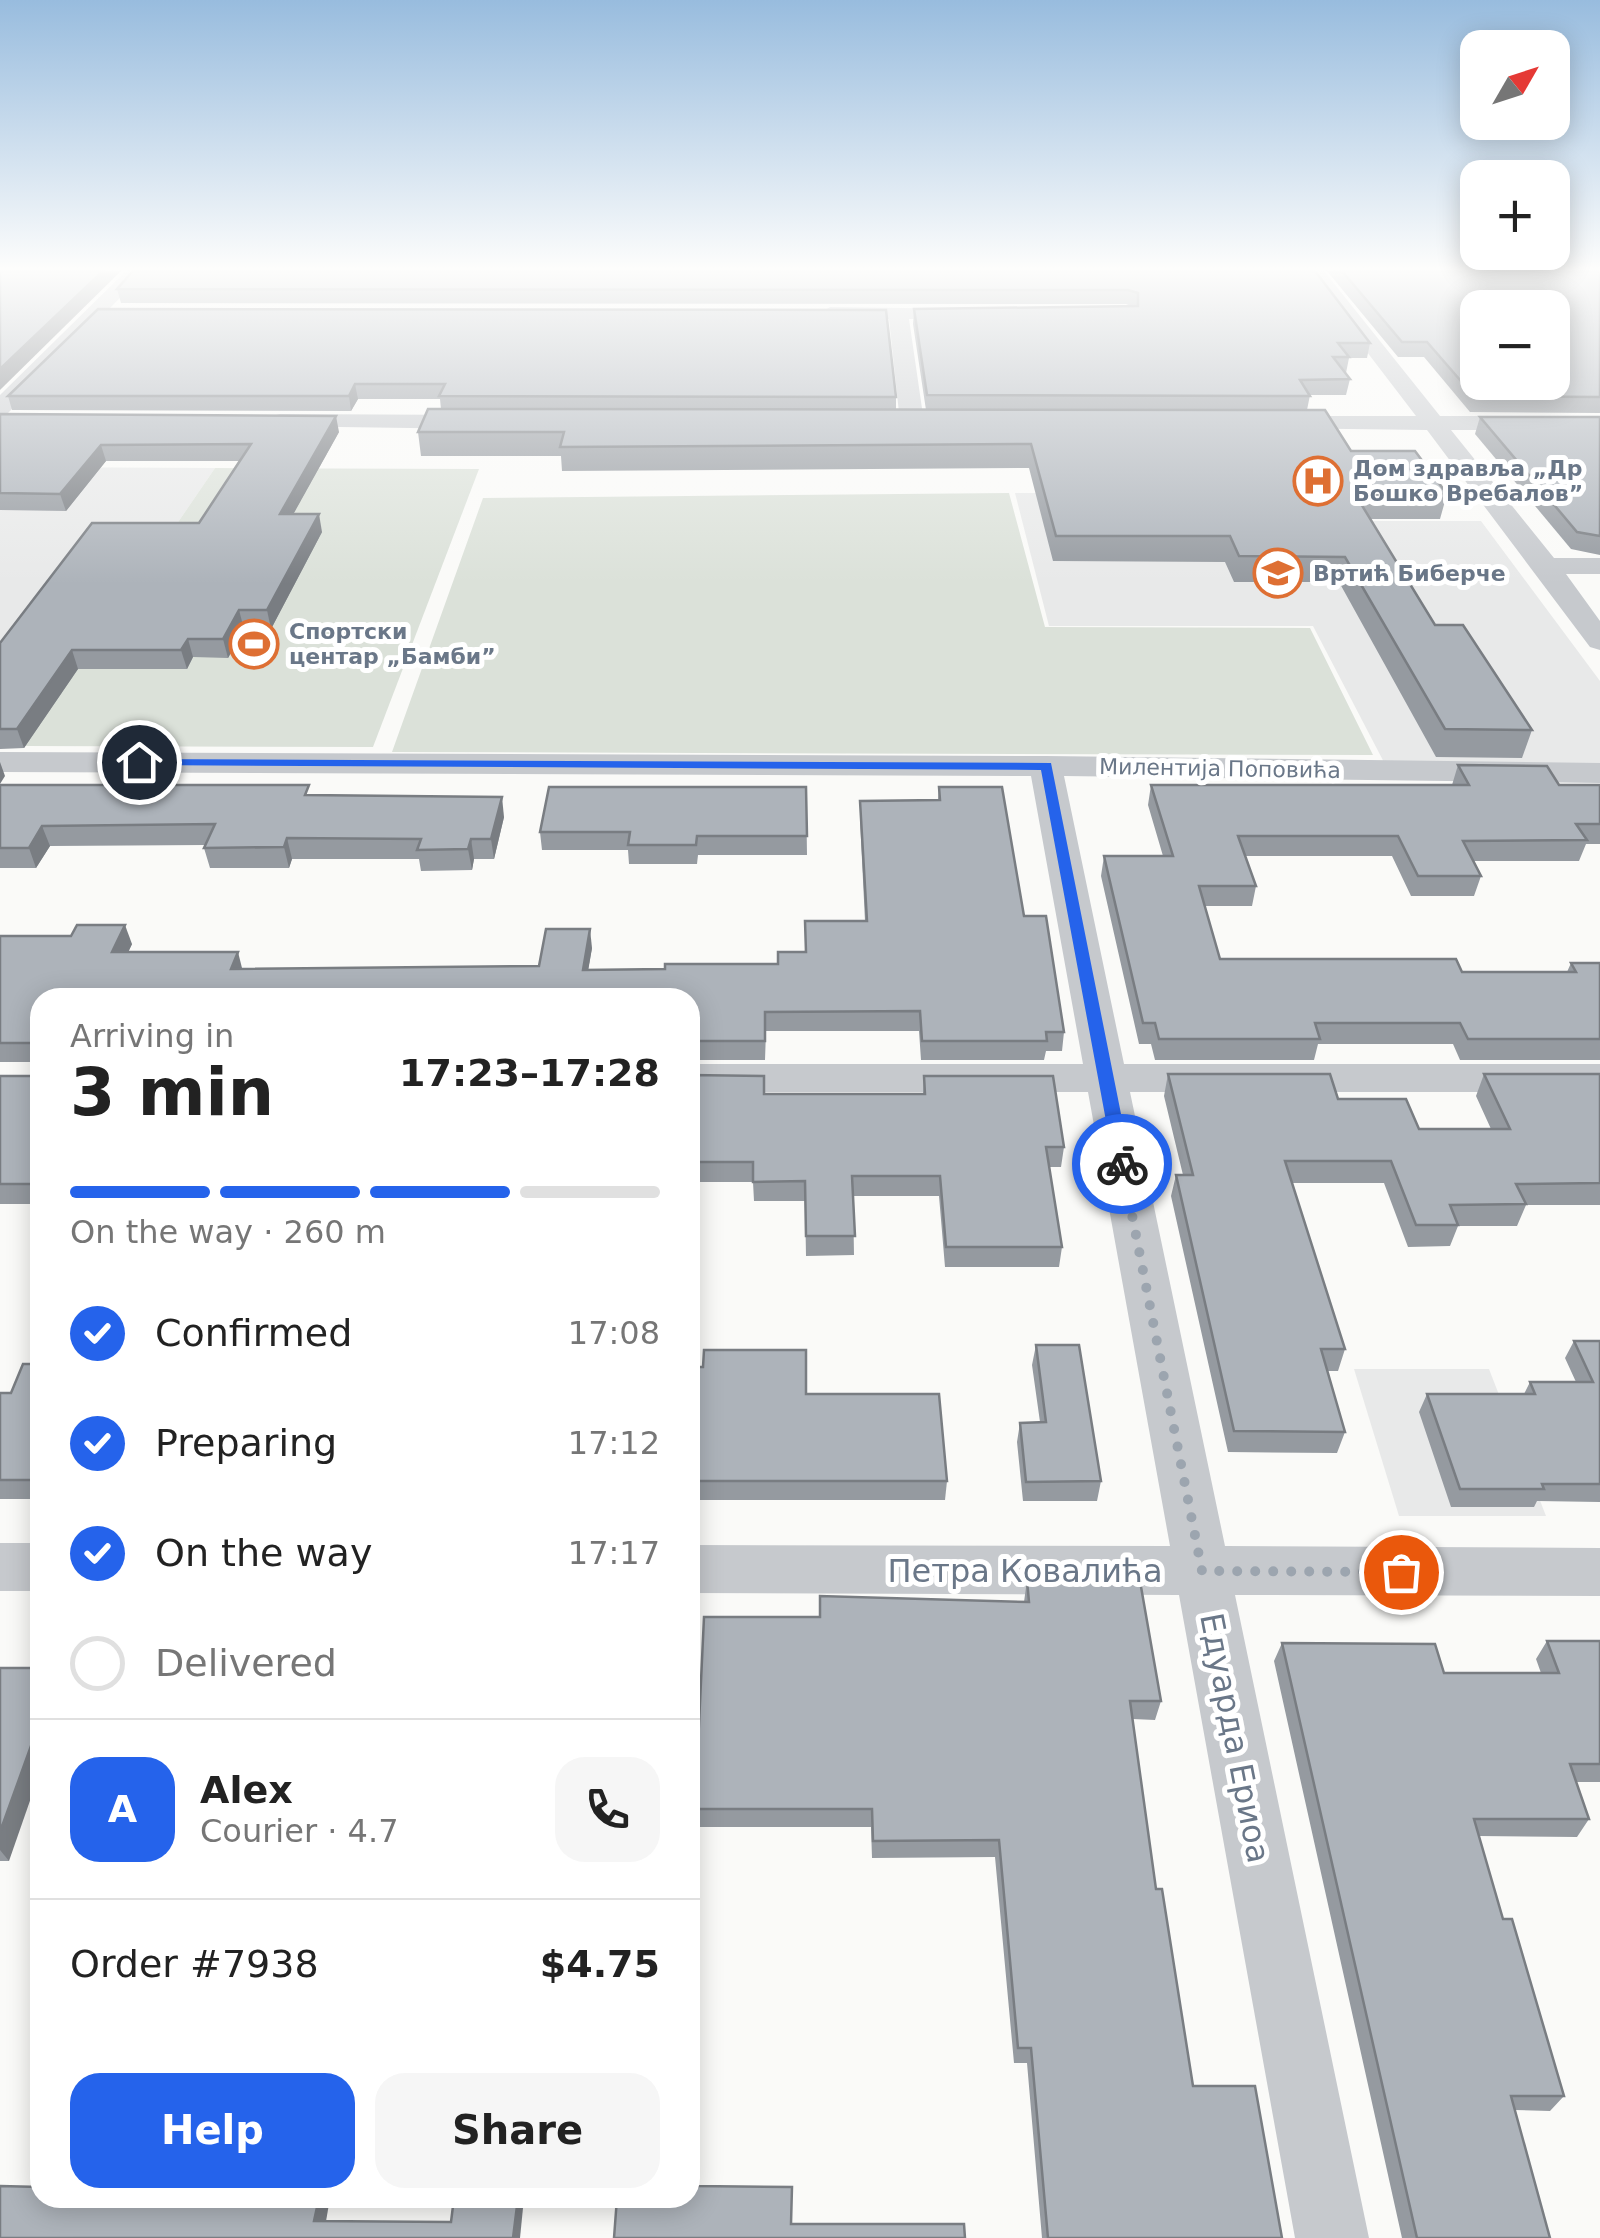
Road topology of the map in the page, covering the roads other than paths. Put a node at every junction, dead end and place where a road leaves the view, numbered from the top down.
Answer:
1 (40, 375) edge
2 (906, 375) edge
3 (1396, 375) edge
4 (5, 417) edge
5 (261, 421) edge
6 (498, 422) edge
7 (912, 422) edge
8 (1260, 422) edge
9 (1434, 423) junction
10 (1600, 423) edge
11 (1546, 566) junction
12 (1600, 566) edge
13 (1600, 642) edge
14 (0, 762) edge
15 (1046, 766) junction
16 (1600, 773) edge
17 (700, 1078) edge
18 (1105, 1078) junction
19 (1600, 1078) edge
20 (0, 1567) edge
21 (30, 1567) edge
22 (700, 1570) edge
23 (1202, 1571) junction
24 (1600, 1572) edge
25 (1332, 2238) edge

1 - 4 street
2 - 7 street
3 - 9 street
5 - 6 street
8 - 9 street
9 - 10 street
9 - 11 street
11 - 12 street
11 - 13 street
14 - 15 street, Милентија Поповића
15 - 16 street, Милентија Поповића
15 - 18 street, Едуарда Ериоа
17 - 18 street
18 - 19 street
18 - 23 street, Едуарда Ериоа
20 - 21 street
22 - 23 street, Петра Ковалића
23 - 24 street, Петра Ковалића
23 - 25 street, Едуарда Ериоа

